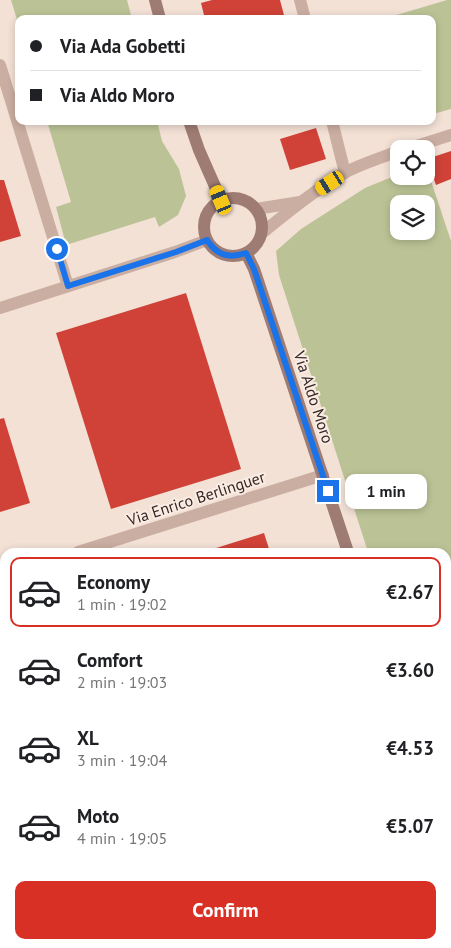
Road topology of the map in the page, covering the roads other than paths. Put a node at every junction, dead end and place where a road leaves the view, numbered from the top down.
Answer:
1 (155, 0) edge
2 (300, 0) edge
3 (159, 15) edge
4 (304, 15) edge
5 (0, 66) edge
6 (15, 115) edge
7 (18, 125) edge
8 (191, 125) edge
9 (333, 125) edge
10 (451, 135) edge
11 (435, 140) edge
12 (390, 154) edge
13 (345, 173) junction
14 (221, 200) junction
15 (300, 202) junction
16 (256, 208) junction
17 (262, 233) junction
18 (207, 240) junction
19 (246, 253) junction
20 (68, 286) junction
21 (0, 308) edge
22 (323, 475) junction
23 (91, 548) edge
24 (347, 548) edge

1 - 3 street
2 - 4 street
5 - 6 street
7 - 20 street
8 - 14 street
9 - 13 street
10 - 11 street
12 - 13 street
13 - 15 street
14 - 16 street
14 - 18 street
15 - 16 street
15 - 17 street
16 - 17 street
17 - 19 street
18 - 19 street
18 - 20 street
19 - 22 street, Via Aldo Moro
20 - 21 street
22 - 23 street, Via Enrico Berlinguer
22 - 24 street, Via Aldo Moro

